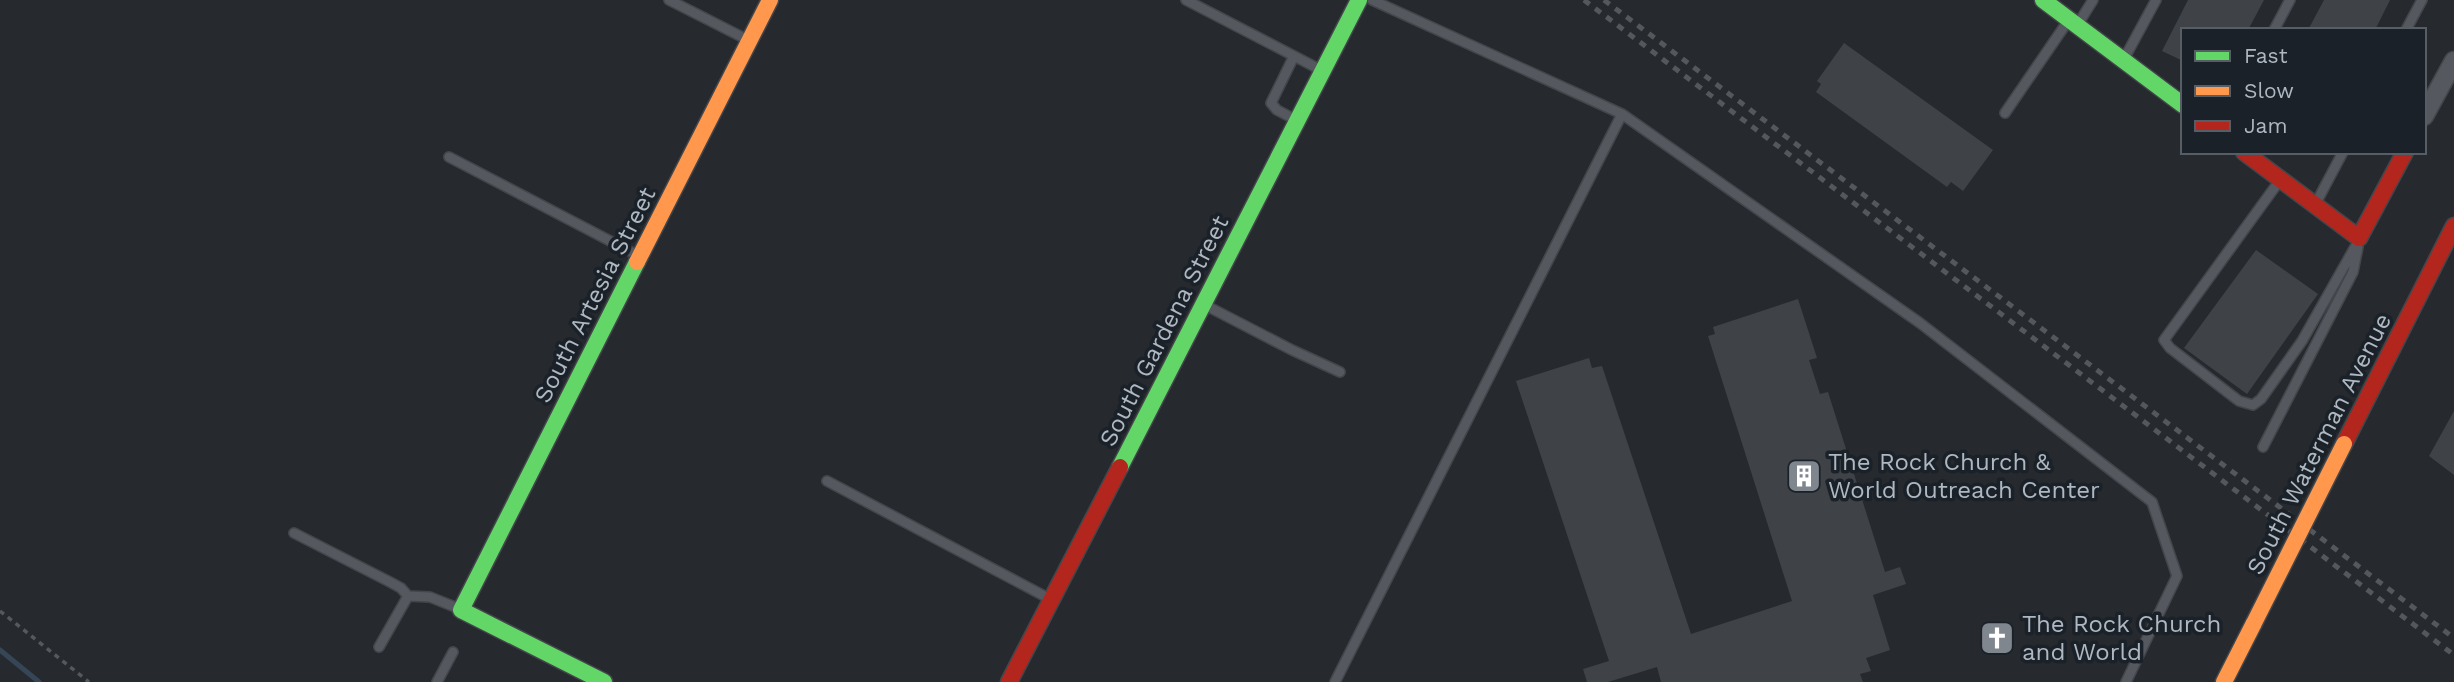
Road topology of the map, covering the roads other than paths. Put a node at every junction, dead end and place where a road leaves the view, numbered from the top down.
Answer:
1 (669, 0) edge
2 (770, 0) edge
3 (1186, 0) edge
4 (1359, 0) edge
5 (1372, 0) edge
6 (2043, 0) edge
7 (2093, 0) edge
8 (2156, 0) edge
9 (2290, 0) edge
10 (2422, 0) edge
11 (2073, 22) junction
12 (2275, 28) edge
13 (2407, 28) edge
14 (749, 40) junction
15 (1294, 56) junction
16 (2123, 61) junction
17 (2454, 61) edge
18 (1323, 71) junction
19 (2181, 104) edge
20 (2005, 113) dead end
21 (2426, 113) edge
22 (1622, 114) junction
23 (1298, 120) junction
24 (2247, 154) edge
25 (2342, 154) edge
26 (2404, 154) edge
27 (449, 157) dead end
28 (2280, 180) junction
29 (2315, 206) junction
30 (2454, 226) edge
31 (2360, 238) junction
32 (640, 256) junction
33 (1203, 304) junction
34 (1340, 372) dead end
35 (2263, 447) dead end
36 (827, 481) dead end
37 (294, 533) dead end
38 (408, 596) junction
39 (1052, 599) junction
40 (461, 610) junction
41 (379, 647) dead end
42 (453, 652) dead end
43 (437, 682) edge
44 (604, 682) edge
45 (1009, 682) edge
46 (1335, 682) edge
47 (2126, 682) edge
48 (2224, 682) edge

1 - 14 lane
2 - 14 street, South Artesia Street
3 - 15 lane
4 - 18 street, South Gardena Street
5 - 22 lane
6 - 11 street
7 - 11 lane
8 - 16 lane
9 - 12 lane
10 - 13 lane
11 - 16 street
11 - 20 lane
14 - 32 street, South Artesia Street
15 - 18 lane
15 - 23 lane
16 - 19 street
17 - 21 street
18 - 23 street, South Gardena Street
22 - 46 lane
22 - 47 lane
23 - 33 street, South Gardena Street
24 - 28 street
25 - 29 lane
26 - 31 street
27 - 32 lane
28 - 29 street
28 - 31 lane
29 - 31 street
30 - 48 street, South Waterman Avenue, bridge
31 - 35 lane
32 - 40 street, South Artesia Street
33 - 34 lane
33 - 39 street, South Gardena Street
36 - 39 lane
37 - 38 lane
38 - 40 lane
38 - 41 lane
39 - 45 street, South Gardena Street
40 - 44 street
42 - 43 lane

